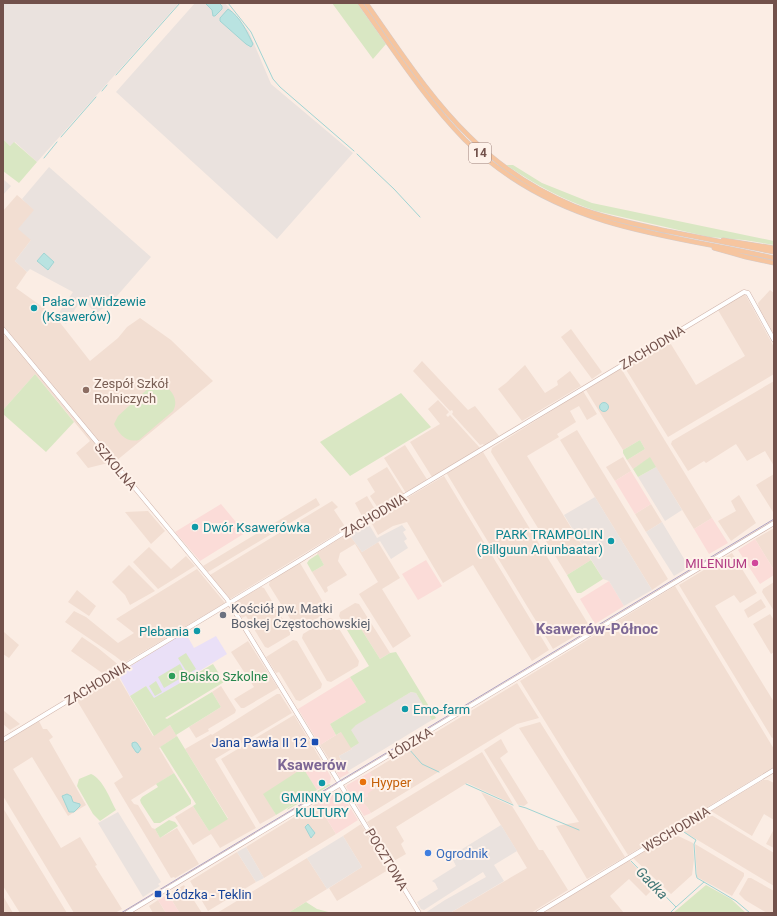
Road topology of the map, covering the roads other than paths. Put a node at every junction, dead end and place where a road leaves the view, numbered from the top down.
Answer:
1 (360, 3) edge
2 (366, 3) edge
3 (709, 239) junction
4 (702, 243) junction
5 (774, 248) edge
6 (774, 252) edge
7 (774, 258) edge
8 (774, 263) edge
9 (3, 329) edge
10 (774, 340) edge
11 (774, 523) edge
12 (229, 603) junction
13 (3, 740) edge
14 (774, 770) edge
15 (341, 785) junction
16 (128, 913) edge
17 (420, 913) edge
18 (538, 913) edge

1 - 4 main road, 14
2 - 3 main road, 14
3 - 5 main road
3 - 6 main road, 14
4 - 7 main road, 14
4 - 8 main road
9 - 12 street, SZKOLNA
10 - 12 street, ZACHODNIA
11 - 15 street, ŁÓDZKA
12 - 13 street, ZACHODNIA
12 - 15 street, SZKOLNA
14 - 18 street, WSCHODNIA
15 - 16 street, ŁÓDZKA
15 - 17 street, POCZTOWA

